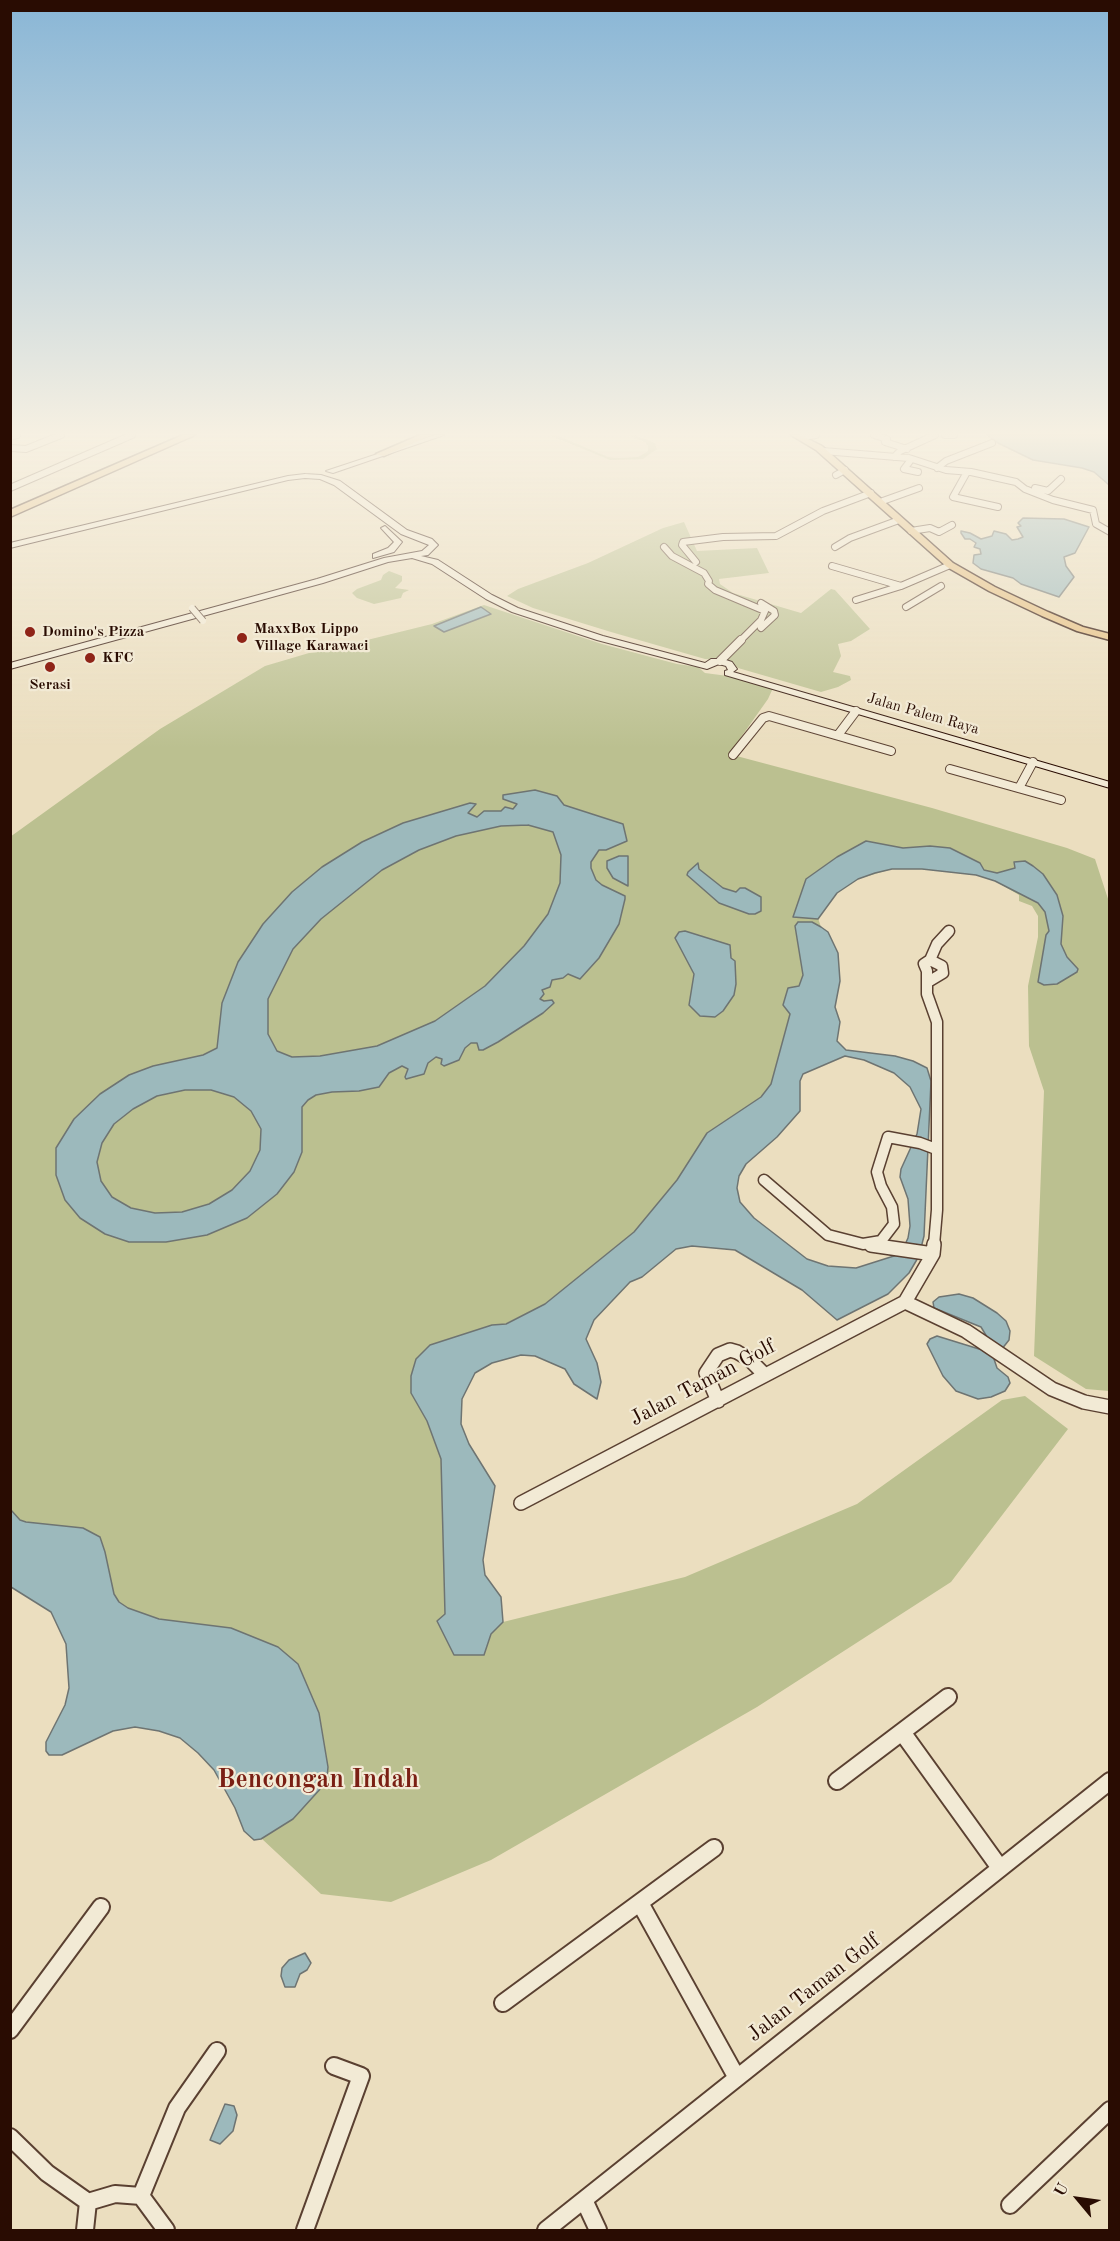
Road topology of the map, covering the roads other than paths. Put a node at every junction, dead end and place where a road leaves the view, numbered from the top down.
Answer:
1 (31, 540) edge
2 (396, 540) edge
3 (425, 540) edge
4 (703, 540) edge
5 (848, 540) edge
6 (921, 540) edge
7 (10, 544) edge
8 (835, 547) dead end
9 (664, 548) dead end
10 (433, 549) junction
11 (406, 556) junction
12 (439, 561) junction
13 (696, 562) dead end
14 (950, 565) junction
15 (832, 566) dead end
16 (354, 570) junction
17 (323, 573) junction
18 (904, 584) junction
19 (941, 586) dead end
20 (932, 592) junction
21 (856, 600) dead end
22 (208, 606) junction
23 (231, 606) junction
24 (906, 607) dead end
25 (192, 608) dead end
26 (203, 621) dead end
27 (97, 636) junction
28 (1110, 637) edge
29 (65, 651) junction
30 (10, 660) edge
31 (10, 666) edge
32 (720, 668) junction
33 (856, 711) junction
34 (838, 735) junction
35 (891, 751) dead end
36 (733, 755) dead end
37 (1033, 762) junction
38 (950, 769) dead end
39 (1110, 778) edge
40 (1110, 785) edge
41 (1019, 788) junction
42 (1061, 800) dead end
43 (949, 931) dead end
44 (930, 960) junction
45 (928, 982) junction
46 (933, 1148) junction
47 (764, 1180) dead end
48 (863, 1244) junction
49 (928, 1253) junction
50 (905, 1302) junction
51 (765, 1375) junction
52 (718, 1401) junction
53 (1110, 1407) edge
54 (521, 1503) dead end
55 (948, 1697) dead end
56 (902, 1732) junction
57 (837, 1781) dead end
58 (1110, 1781) edge
59 (714, 1848) dead end
60 (1000, 1868) junction
61 (640, 1904) junction
62 (101, 1908) dead end
63 (503, 2003) dead end
64 (10, 2030) edge
65 (217, 2051) dead end
66 (334, 2066) dead end
67 (737, 2078) junction
68 (1110, 2110) edge
69 (10, 2137) edge
70 (141, 2196) junction
71 (584, 2200) junction
72 (87, 2202) junction
73 (1011, 2205) dead end
74 (84, 2230) edge
75 (166, 2230) edge
76 (305, 2230) edge
77 (546, 2230) edge
78 (598, 2230) edge

1 - 7 street
2 - 17 street, Jalan Palem Raya
3 - 10 street, Jalan Palem Raya
4 - 13 street
5 - 8 street
6 - 14 main road
9 - 32 street
10 - 11 street
10 - 12 street, Jalan Palem Raya
11 - 12 street, Jalan Palem Raya
11 - 16 street
12 - 32 street, Jalan Palem Raya
14 - 18 street
14 - 28 main road
15 - 18 street
16 - 17 street
16 - 23 street
17 - 22 street
18 - 20 street
18 - 21 street
19 - 20 street
20 - 24 street
22 - 23 street
22 - 27 street
23 - 29 street
25 - 26 street, bridge
27 - 29 street
27 - 30 street
29 - 31 street
32 - 33 street, Jalan Palem Raya
32 - 39 street, Jalan Palem Raya
33 - 34 street
33 - 37 street, Jalan Palem Raya
34 - 35 street
34 - 36 street
37 - 40 street, Jalan Palem Raya
37 - 41 street
38 - 41 street
41 - 42 street
43 - 44 street
44 - 45 street
44 - 45 street
45 - 46 street
46 - 48 street
46 - 49 street
47 - 48 street
48 - 49 street
49 - 50 street
50 - 51 street, Jalan Taman Golf
50 - 53 street
51 - 52 street, Jalan Taman Golf
51 - 52 street
52 - 54 street, Jalan Taman Golf
55 - 56 street
56 - 57 street
56 - 60 street
58 - 60 street, Jalan Taman Golf
59 - 61 street
60 - 67 street, Jalan Taman Golf
61 - 63 street
61 - 67 street
62 - 64 street
65 - 70 street
66 - 76 street
67 - 71 street, Jalan Taman Golf
68 - 73 street
69 - 72 street
70 - 72 street
70 - 75 street
71 - 77 street, Jalan Taman Golf
71 - 78 street
72 - 74 street

